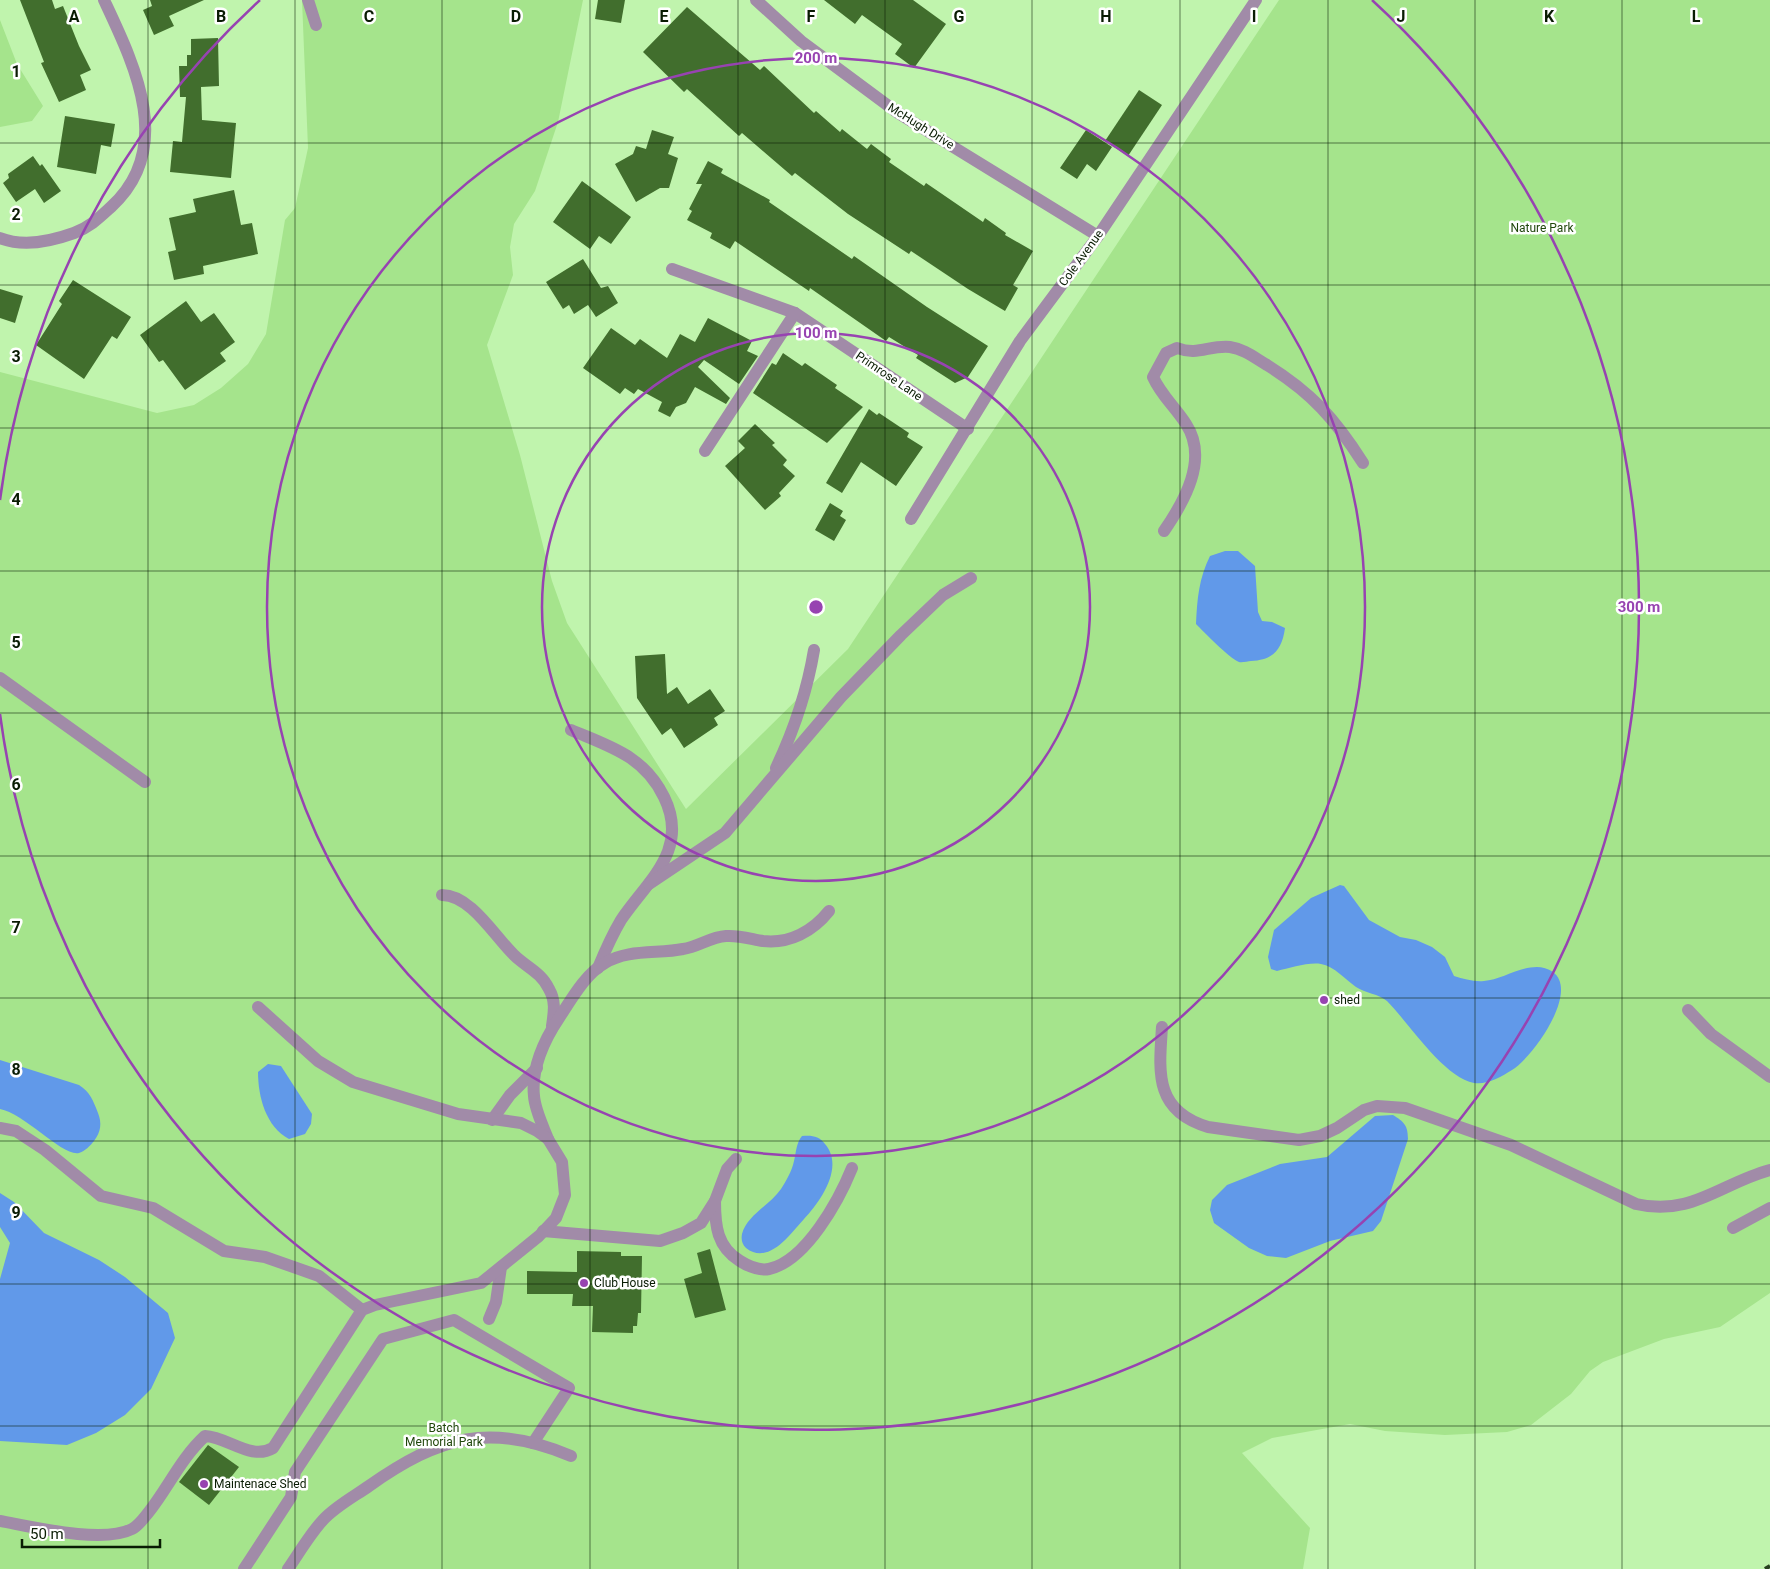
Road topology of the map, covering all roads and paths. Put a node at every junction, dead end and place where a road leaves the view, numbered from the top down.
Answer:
1 (104, 0) edge
2 (308, 0) edge
3 (756, 0) edge
4 (1256, 0) edge
5 (316, 25) dead end
6 (1098, 236) junction
7 (0, 238) edge
8 (672, 269) dead end
9 (795, 313) junction
10 (968, 428) junction
11 (705, 451) dead end
12 (1363, 463) dead end
13 (911, 519) dead end
14 (1164, 531) dead end
15 (971, 578) dead end
16 (814, 650) dead end
17 (0, 678) edge
18 (571, 730) dead end
19 (145, 782) dead end
20 (770, 782) junction
21 (649, 884) junction
22 (442, 895) dead end
23 (829, 911) dead end
24 (597, 970) junction
25 (258, 1007) dead end
26 (1688, 1010) dead end
27 (1162, 1027) dead end
28 (552, 1028) junction
29 (537, 1068) junction
30 (1770, 1077) edge
31 (492, 1120) junction
32 (0, 1128) edge
33 (548, 1139) junction
34 (736, 1159) dead end
35 (852, 1168) dead end
36 (1770, 1170) edge
37 (715, 1201) junction
38 (1770, 1208) edge
39 (1732, 1228) dead end
40 (543, 1231) junction
41 (501, 1267) junction
42 (362, 1310) junction
43 (489, 1319) dead end
44 (533, 1443) junction
45 (571, 1456) dead end
46 (0, 1521) edge
47 (244, 1569) edge
48 (288, 1569) edge

1 - 7 street
2 - 5 street
3 - 6 street, McHugh Drive
4 - 6 street, Cole Avenue
6 - 10 street, Cole Avenue
8 - 9 street, Primrose Lane
9 - 10 street, Primrose Lane
9 - 11 street
10 - 13 street, Cole Avenue
12 - 14 street
15 - 20 street
16 - 20 street
17 - 19 street
18 - 21 street
20 - 21 street
21 - 24 street
22 - 28 street
23 - 24 street
24 - 28 street
25 - 31 street
26 - 30 street
27 - 36 street
28 - 29 street
29 - 31 street
29 - 33 street
31 - 33 street
32 - 42 street
33 - 40 street
34 - 37 street
35 - 37 street
37 - 40 street
38 - 39 street
40 - 41 street
41 - 42 street
41 - 43 street
42 - 46 street
44 - 45 street
44 - 47 street
44 - 48 street

